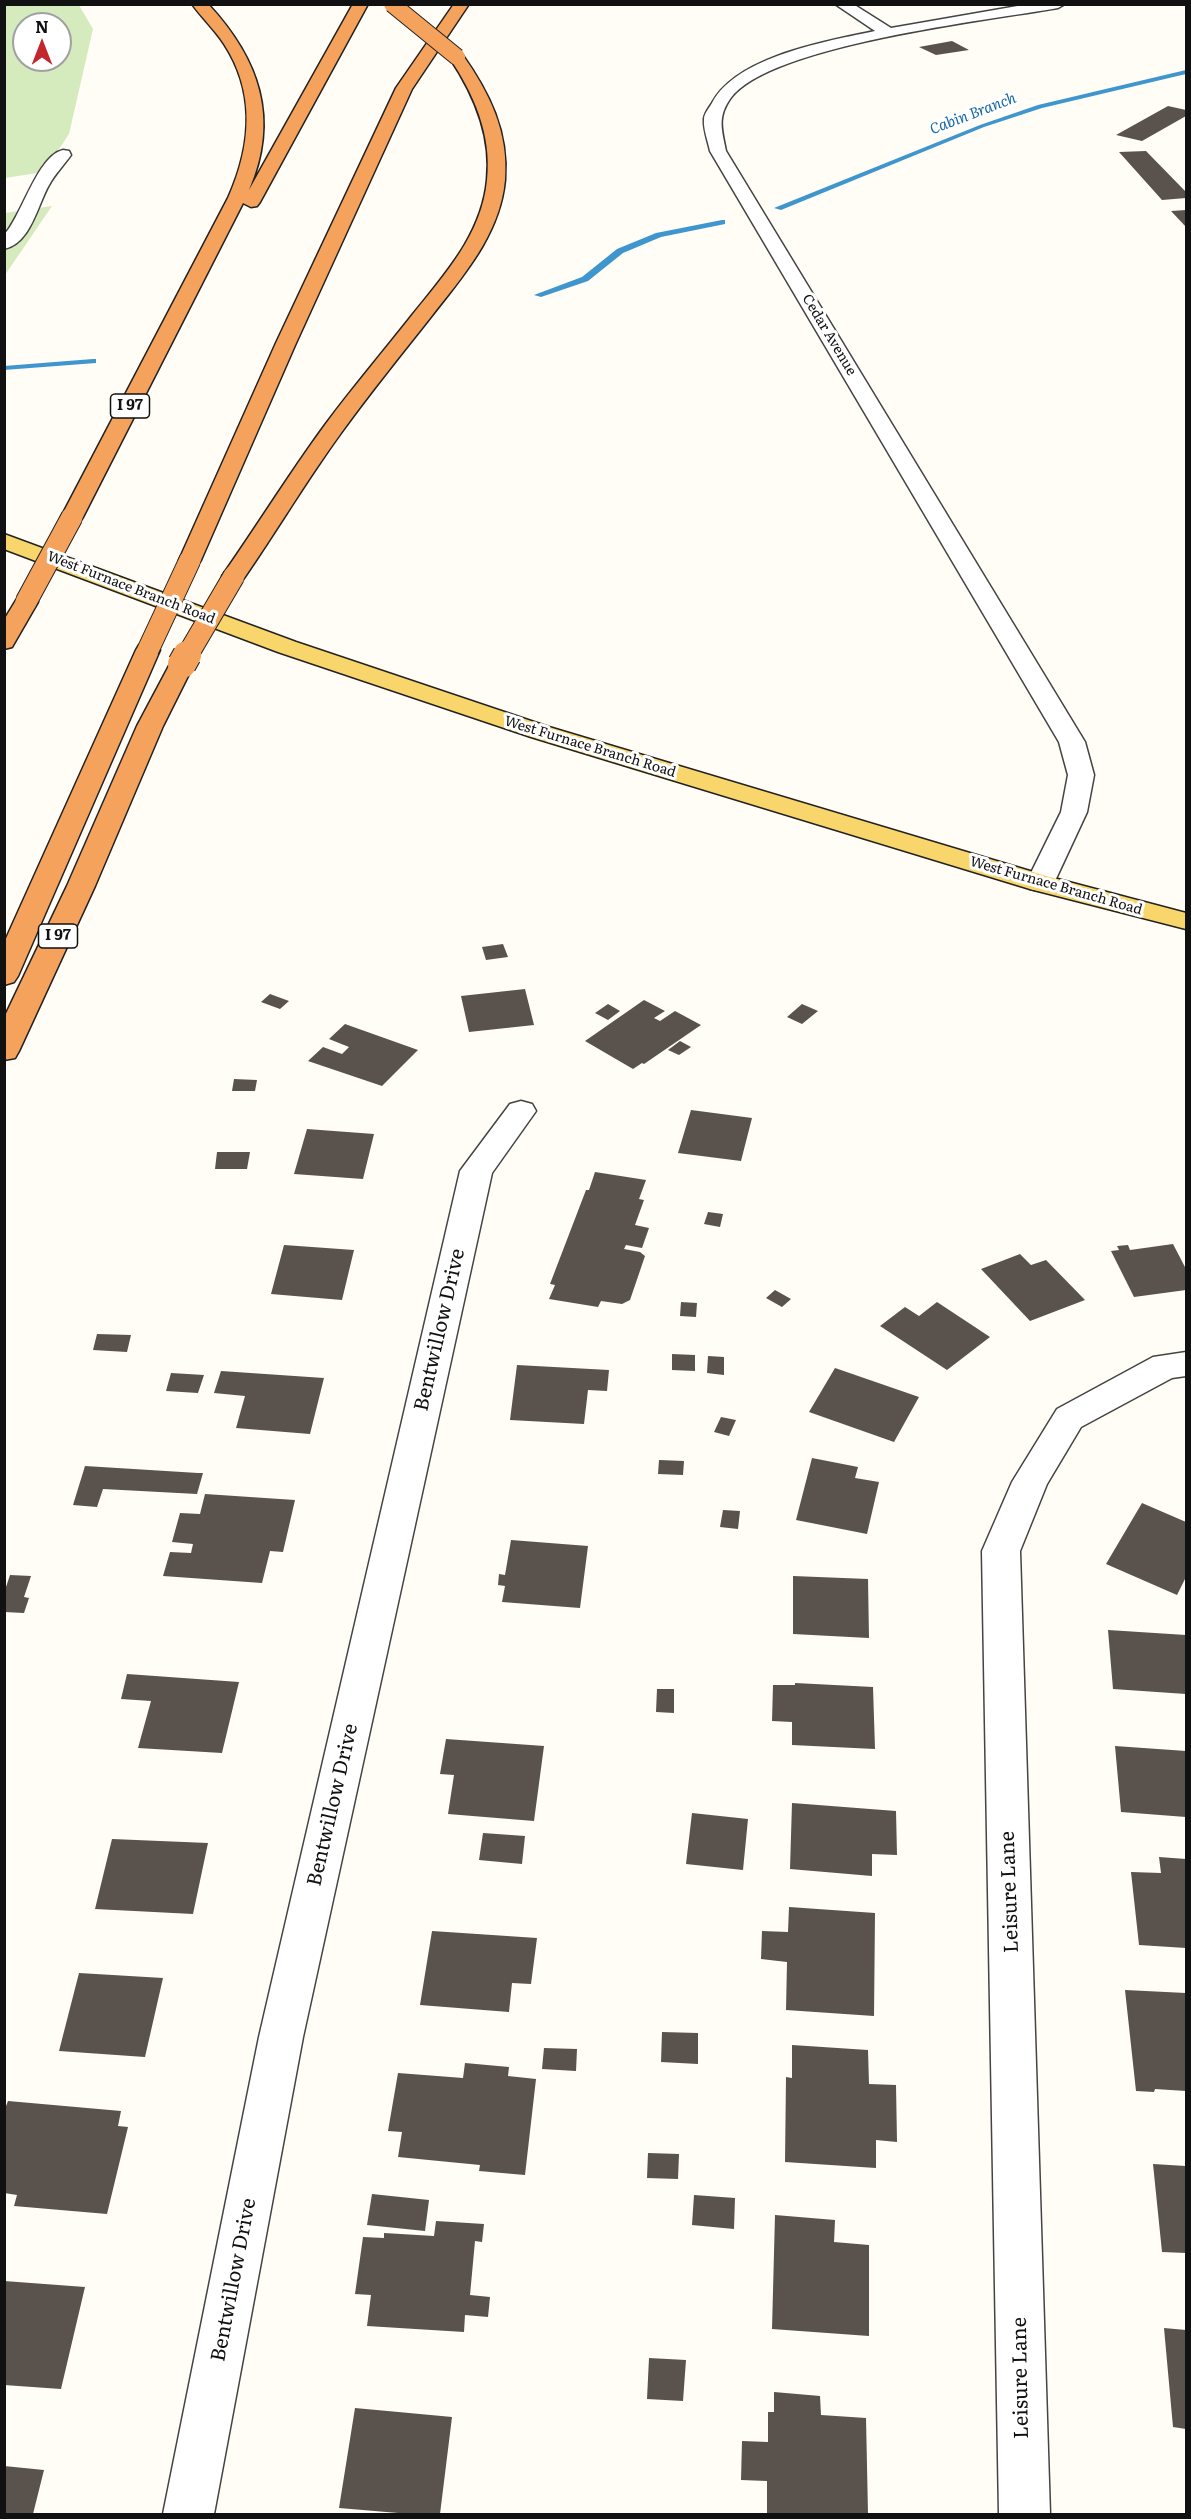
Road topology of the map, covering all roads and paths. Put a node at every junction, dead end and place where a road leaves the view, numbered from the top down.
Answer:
1 (199, 4) edge
2 (361, 4) edge
3 (392, 4) edge
4 (462, 4) edge
5 (842, 4) edge
6 (1058, 4) edge
7 (430, 15) dead end
8 (889, 33) junction
9 (404, 88) junction
10 (63, 155) dead end
11 (4, 244) edge
12 (164, 341) junction
13 (4, 541) edge
14 (4, 642) edge
15 (1040, 883) junction
16 (1186, 921) edge
17 (4, 976) edge
18 (4, 1051) edge
19 (521, 1111) dead end
20 (1186, 1364) edge
21 (188, 2514) edge
22 (1024, 2514) edge

1 - 12 highway
2 - 12 highway
3 - 18 highway, I 97, bridge
4 - 9 highway
5 - 8 street
6 - 8 street, Cedar Avenue
7 - 9 highway
8 - 15 street, Cedar Avenue
9 - 17 highway, bridge
10 - 11 street
12 - 14 highway, I 97, bridge
13 - 15 main road, West Furnace Branch Road
15 - 16 main road, West Furnace Branch Road
19 - 21 street, Bentwillow Drive
20 - 22 street, Leisure Lane

